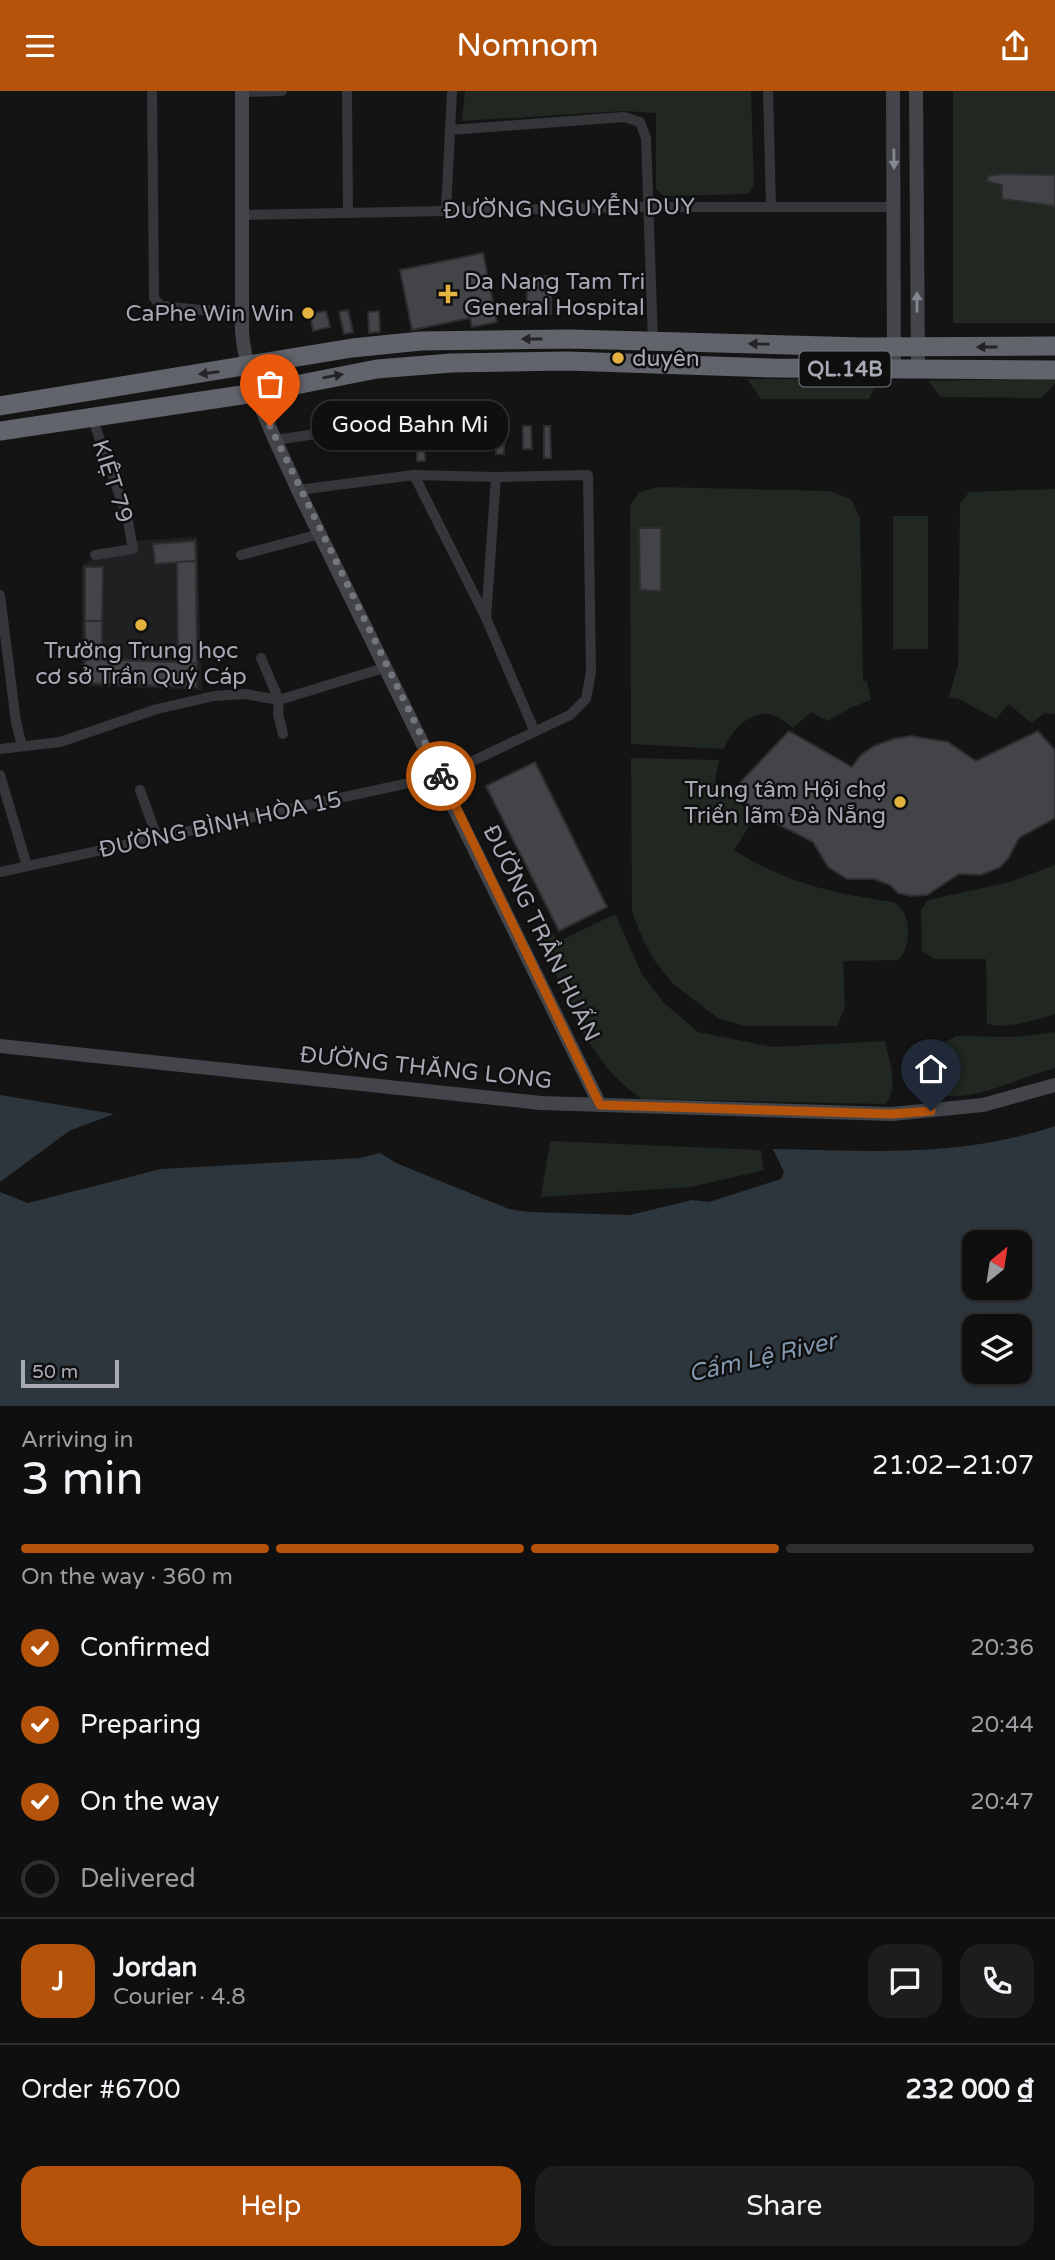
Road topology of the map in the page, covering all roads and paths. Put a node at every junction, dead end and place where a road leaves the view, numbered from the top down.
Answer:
1 (152, 91) edge
2 (282, 91) edge
3 (347, 91) edge
4 (452, 91) edge
5 (768, 91) edge
6 (893, 91) edge
7 (916, 91) edge
8 (242, 92) edge
9 (450, 129) junction
10 (771, 206) junction
11 (646, 207) junction
12 (895, 207) junction
13 (446, 210) junction
14 (348, 213) junction
15 (243, 215) junction
16 (242, 314) junction
17 (653, 342) junction
18 (1055, 346) edge
19 (894, 347) junction
20 (918, 347) junction
21 (247, 367) junction
22 (894, 369) junction
23 (918, 370) junction
24 (1055, 370) edge
25 (255, 393) junction
26 (0, 406) edge
27 (92, 417) junction
28 (0, 431) edge
29 (322, 433) dead end
30 (276, 440) junction
31 (414, 475) junction
32 (496, 477) junction
33 (298, 489) junction
34 (320, 534) junction
35 (95, 555) dead end
36 (241, 555) dead end
37 (0, 595) edge
38 (486, 618) junction
39 (261, 657) dead end
40 (387, 667) junction
41 (279, 700) junction
42 (535, 732) junction
43 (284, 734) dead end
44 (22, 746) junction
45 (0, 749) edge
46 (0, 775) edge
47 (441, 776) junction
48 (140, 790) dead end
49 (157, 837) junction
50 (27, 866) junction
51 (0, 872) edge
52 (0, 1047) edge
53 (1055, 1085) edge
54 (600, 1105) junction

1 - 16 street
2 - 8 street
3 - 14 street
4 - 9 street
5 - 10 street
6 -> 12 street
20 -> 7 street
8 - 15 street, ĐƯỜNG TRẦN HUẤN
9 - 11 street
9 - 13 street
10 - 11 street, ĐƯỜNG NGUYỄN DUY
10 - 12 street, ĐƯỜNG NGUYỄN DUY
11 - 13 street, ĐƯỜNG NGUYỄN DUY
11 - 17 street
12 - 19 street
13 - 14 street, ĐƯỜNG NGUYỄN DUY
14 - 15 street, ĐƯỜNG NGUYỄN DUY
15 - 16 street, ĐƯỜNG TRẦN HUẤN
16 - 21 street, ĐƯỜNG TRẦN HUẤN
19 -> 17 highway, QL.14B
17 -> 21 highway, QL.14B
18 -> 20 highway, QL.14B
19 - 20 highway, QL.14B
19 - 22 street
20 - 23 street
21 - 25 street, ĐƯỜNG TRẦN HUẤN
21 -> 26 highway, QL.14B
22 - 23 highway, QL.14B
25 -> 22 highway, QL.14B
23 - 24 highway, QL.14B
25 - 27 highway, QL.14B
25 - 30 street, ĐƯỜNG TRẦN HUẤN
27 - 28 highway, QL.14B
27 - 35 street, KIỆT 79
29 - 30 street
30 - 33 street, ĐƯỜNG TRẦN HUẤN
31 - 32 street
31 - 33 street
31 - 38 street
32 - 38 street
32 - 42 street, ĐƯỜNG BÌNH HÒA 15
33 - 34 street, ĐƯỜNG TRẦN HUẤN
34 - 36 street
34 - 40 street, ĐƯỜNG TRẦN HUẤN
37 - 44 street
38 - 42 street
39 - 41 street
40 - 41 street
40 - 47 street, ĐƯỜNG TRẦN HUẤN
41 - 43 street
41 - 44 street
42 - 47 street, ĐƯỜNG BÌNH HÒA 15
44 - 45 street
46 - 50 street
47 - 49 street, ĐƯỜNG BÌNH HÒA 15
47 - 54 street, ĐƯỜNG TRẦN HUẤN
48 - 49 street
49 - 50 street, ĐƯỜNG BÌNH HÒA 15
50 - 51 street, ĐƯỜNG BÌNH HÒA 15
52 - 54 street, ĐƯỜNG THĂNG LONG
53 - 54 street, ĐƯỜNG THĂNG LONG

